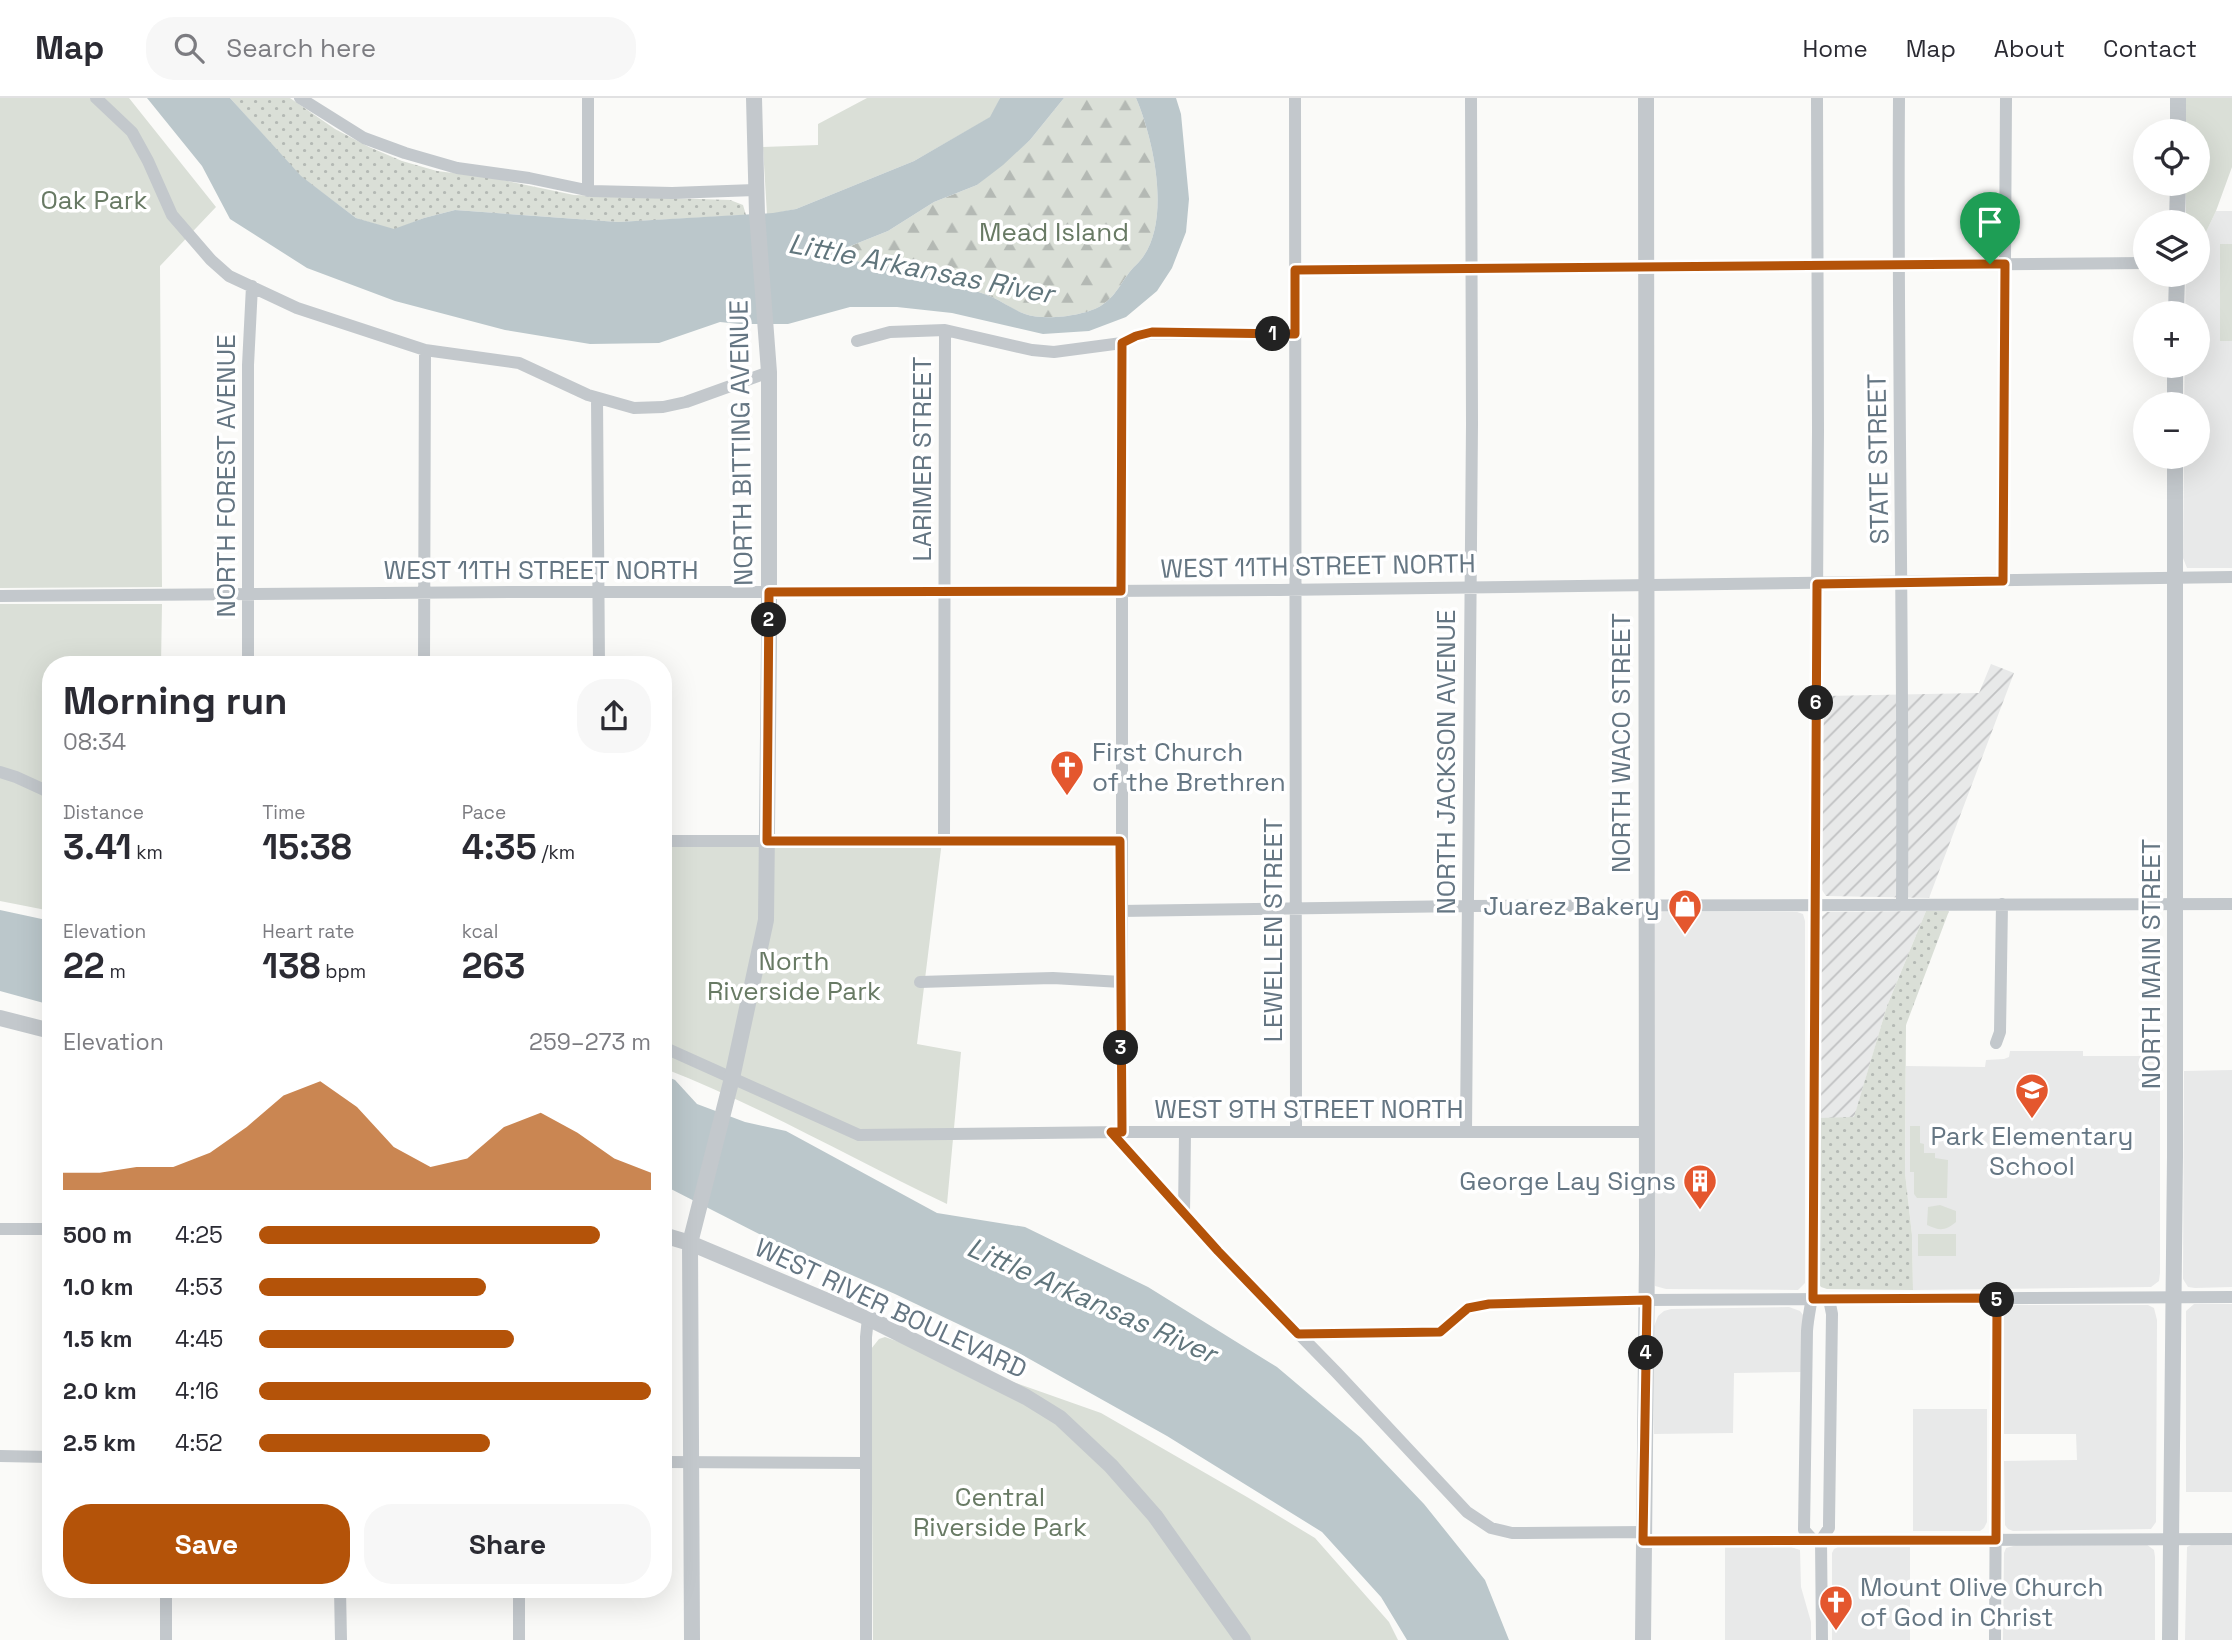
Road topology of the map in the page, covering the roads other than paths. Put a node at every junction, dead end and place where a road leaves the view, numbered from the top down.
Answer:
1 (96, 98) edge
2 (300, 98) edge
3 (588, 98) edge
4 (754, 98) edge
5 (1295, 98) edge
6 (1471, 98) edge
7 (1646, 98) edge
8 (1816, 98) edge
9 (1899, 98) edge
10 (2006, 98) edge
11 (2178, 98) edge
12 (2178, 119) edge
13 (755, 190) junction
14 (588, 191) junction
15 (2133, 263) edge
16 (1898, 264) junction
17 (2005, 264) junction
18 (1817, 265) junction
19 (1646, 267) junction
20 (1472, 268) junction
21 (1295, 270) junction
22 (251, 286) junction
23 (945, 330) junction
24 (1295, 334) junction
25 (857, 341) dead end
26 (1122, 343) junction
27 (425, 350) junction
28 (769, 372) junction
29 (597, 398) junction
30 (2175, 469) edge
31 (2232, 577) edge
32 (2175, 578) junction
33 (2003, 581) junction
34 (1902, 582) junction
35 (1817, 584) junction
36 (1645, 586) junction
37 (1471, 588) junction
38 (1295, 590) junction
39 (1121, 591) junction
40 (598, 592) junction
41 (769, 592) junction
42 (945, 592) junction
43 (425, 593) junction
44 (248, 594) junction
45 (0, 596) edge
46 (248, 656) edge
47 (424, 656) edge
48 (599, 656) edge
49 (0, 772) edge
50 (42, 789) edge
51 (672, 841) edge
52 (767, 841) junction
53 (944, 841) junction
54 (1120, 841) junction
55 (1815, 904) junction
56 (1902, 904) junction
57 (2002, 904) junction
58 (2175, 904) junction
59 (2232, 904) edge
60 (1646, 905) junction
61 (1468, 906) junction
62 (1296, 908) junction
63 (1120, 911) junction
64 (920, 982) dead end
65 (1121, 982) junction
66 (0, 1018) edge
67 (42, 1029) edge
68 (1996, 1043) dead end
69 (672, 1051) edge
70 (732, 1078) junction
71 (1116, 1132) junction
72 (1185, 1132) junction
73 (1296, 1132) junction
74 (1466, 1132) junction
75 (1646, 1132) junction
76 (1184, 1214) junction
77 (42, 1228) edge
78 (0, 1229) edge
79 (672, 1238) edge
80 (690, 1244) junction
81 (2173, 1297) junction
82 (2232, 1297) edge
83 (1997, 1298) junction
84 (1813, 1299) junction
85 (1829, 1299) junction
86 (1647, 1300) junction
87 (868, 1318) junction
88 (1298, 1334) junction
89 (0, 1456) edge
90 (42, 1457) edge
91 (672, 1462) edge
92 (693, 1462) junction
93 (866, 1462) junction
94 (1644, 1537) junction
95 (2232, 1539) edge
96 (1817, 1540) junction
97 (1996, 1540) junction
98 (2171, 1540) junction
99 (166, 1598) edge
100 (340, 1598) edge
101 (519, 1598) edge
102 (166, 1640) edge
103 (341, 1640) edge
104 (519, 1640) edge
105 (692, 1640) edge
106 (866, 1640) edge
107 (1243, 1640) edge
108 (1643, 1640) edge
109 (1822, 1640) edge
110 (1995, 1640) edge
111 (2171, 1640) edge

1 - 22 street
2 - 14 street
3 - 14 street
4 - 13 street, NORTH BITTING AVENUE
5 - 21 street, LEWELLEN STREET
6 - 20 street, NORTH JACKSON AVENUE
7 - 19 street, NORTH WACO STREET
8 - 18 street
9 - 16 street, STATE STREET
10 - 17 street
11 - 12 street
13 - 14 street
13 - 28 street, NORTH BITTING AVENUE
15 - 17 street
16 - 17 street
16 - 18 street
16 - 34 street, STATE STREET
17 - 33 street
18 - 19 street
18 - 35 street
19 - 20 street
19 - 36 street, NORTH WACO STREET
20 - 21 street
20 - 37 street, NORTH JACKSON AVENUE
21 - 24 street, LEWELLEN STREET
22 - 27 street
22 - 44 street, NORTH FOREST AVENUE
23 - 25 street
23 - 26 street
23 - 42 street, LARIMER STREET
24 - 26 street
24 - 38 street, LEWELLEN STREET
26 - 39 street
27 - 29 street
27 - 43 street
28 - 29 street
28 - 41 street, NORTH BITTING AVENUE
29 - 40 street
30 - 32 street, NORTH MAIN STREET
31 - 32 street, WEST 11TH STREET NORTH
32 - 33 street, WEST 11TH STREET NORTH
32 - 58 street, NORTH MAIN STREET
33 - 34 street, WEST 11TH STREET NORTH
34 - 35 street, WEST 11TH STREET NORTH
34 - 56 street, STATE STREET
35 - 36 street, WEST 11TH STREET NORTH
35 - 55 street
36 - 37 street, WEST 11TH STREET NORTH
36 - 60 street, NORTH WACO STREET
37 - 38 street, WEST 11TH STREET NORTH
37 - 61 street, NORTH JACKSON AVENUE
38 - 39 street, WEST 11TH STREET NORTH
38 - 62 street, LEWELLEN STREET
39 - 42 street, WEST 11TH STREET NORTH
39 - 54 street
40 - 41 street, WEST 11TH STREET NORTH
40 - 43 street, WEST 11TH STREET NORTH
40 - 48 street
41 - 42 street, WEST 11TH STREET NORTH
41 - 52 street, NORTH BITTING AVENUE
42 - 53 street, LARIMER STREET
43 - 44 street, WEST 11TH STREET NORTH
43 - 47 street
44 - 45 street, WEST 11TH STREET NORTH
44 - 46 street, NORTH FOREST AVENUE
49 - 50 street
51 - 52 street
52 - 53 street
52 - 70 street, NORTH BITTING AVENUE
53 - 54 street
54 - 63 street
55 - 56 street
55 - 60 street
55 - 84 street
56 - 57 street
57 - 58 street
57 - 68 street
58 - 59 street
58 - 81 street, NORTH MAIN STREET
60 - 61 street
60 - 75 street, NORTH WACO STREET
61 - 62 street
61 - 74 street, NORTH JACKSON AVENUE
62 - 63 street
62 - 73 street, LEWELLEN STREET
63 - 65 street
64 - 65 street
65 - 71 street
66 - 67 street
69 - 70 street, WEST 9TH STREET NORTH
70 - 71 street, WEST 9TH STREET NORTH
70 - 80 street, NORTH BITTING AVENUE
71 - 72 street, WEST 9TH STREET NORTH
71 - 76 street
72 - 73 street, WEST 9TH STREET NORTH
72 - 76 street
73 - 74 street, WEST 9TH STREET NORTH
74 - 75 street, WEST 9TH STREET NORTH
75 - 86 street, NORTH WACO STREET
76 - 88 street
77 - 78 street
79 - 80 street, WEST RIVER BOULEVARD
80 - 87 street, WEST RIVER BOULEVARD
80 - 92 street, NORTH BITTING AVENUE
81 - 82 street
81 - 83 street
81 - 98 street, NORTH MAIN STREET
83 - 85 street
83 - 97 street
84 - 85 street
84 - 86 street
84 - 96 street
85 - 96 street
86 - 88 street
86 - 94 street, NORTH WACO STREET
87 - 93 street
87 - 107 street, WEST RIVER BOULEVARD
88 - 94 street
89 - 90 street
91 - 92 street
92 - 93 street
92 - 105 street, NORTH BITTING AVENUE
93 - 106 street
94 - 96 street
94 - 108 street, NORTH WACO STREET
95 - 98 street
96 - 97 street
96 - 109 street
97 - 98 street
97 - 110 street
98 - 111 street, NORTH MAIN STREET
99 - 102 street
100 - 103 street
101 - 104 street

